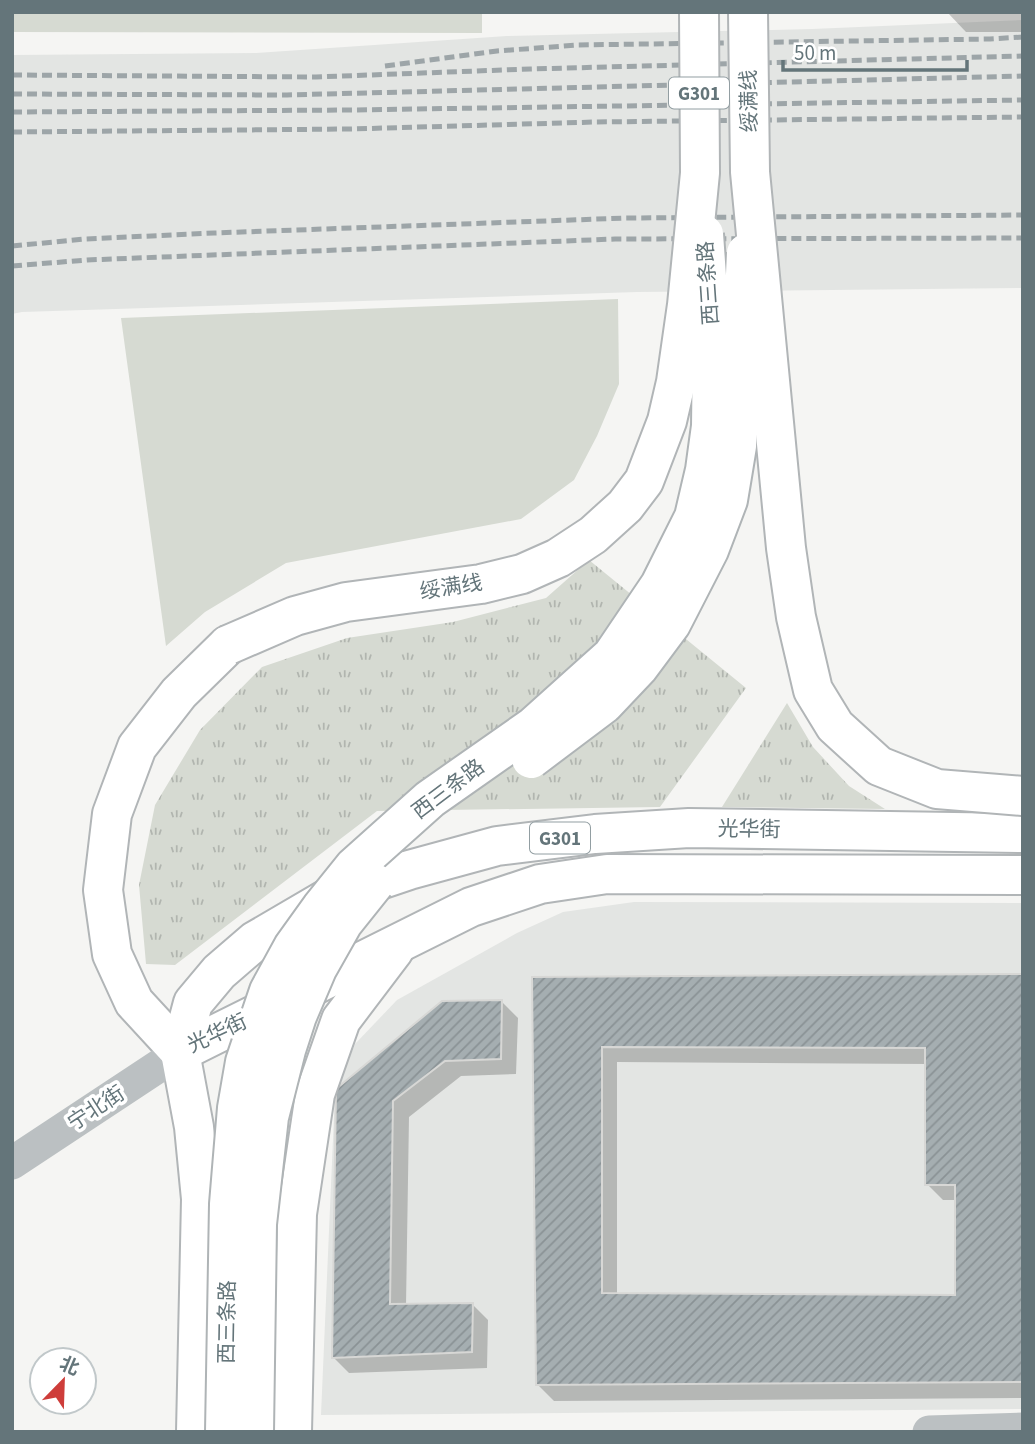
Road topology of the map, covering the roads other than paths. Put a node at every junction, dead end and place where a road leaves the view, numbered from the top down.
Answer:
1 (699, 12) edge
2 (748, 12) edge
3 (750, 172) junction
4 (700, 173) junction
5 (1023, 796) edge
6 (1023, 833) edge
7 (1023, 875) edge
8 (401, 942) junction
9 (180, 1052) junction
10 (12, 1163) edge
11 (1023, 1429) edge
12 (197, 1432) edge
13 (225, 1432) edge
14 (254, 1432) edge
15 (292, 1432) edge
16 (929, 1432) edge

1 - 4 main road, 绥满线 / G301, bridge
2 - 3 main road, 绥满线 / G301, bridge
3 - 5 main road, 绥满线 / G301, bridge
3 - 14 main road, 西三条路, bridge
4 - 9 main road, 绥满线 / G301, bridge
4 - 13 main road, 西三条路, bridge
6 - 9 main road, 光华街 / G301
7 - 8 main road, 光华街 / G301
8 - 9 main road, 光华街 / G301
8 - 15 main road
9 - 10 street, 宁北街
9 - 12 main road
11 - 16 street

